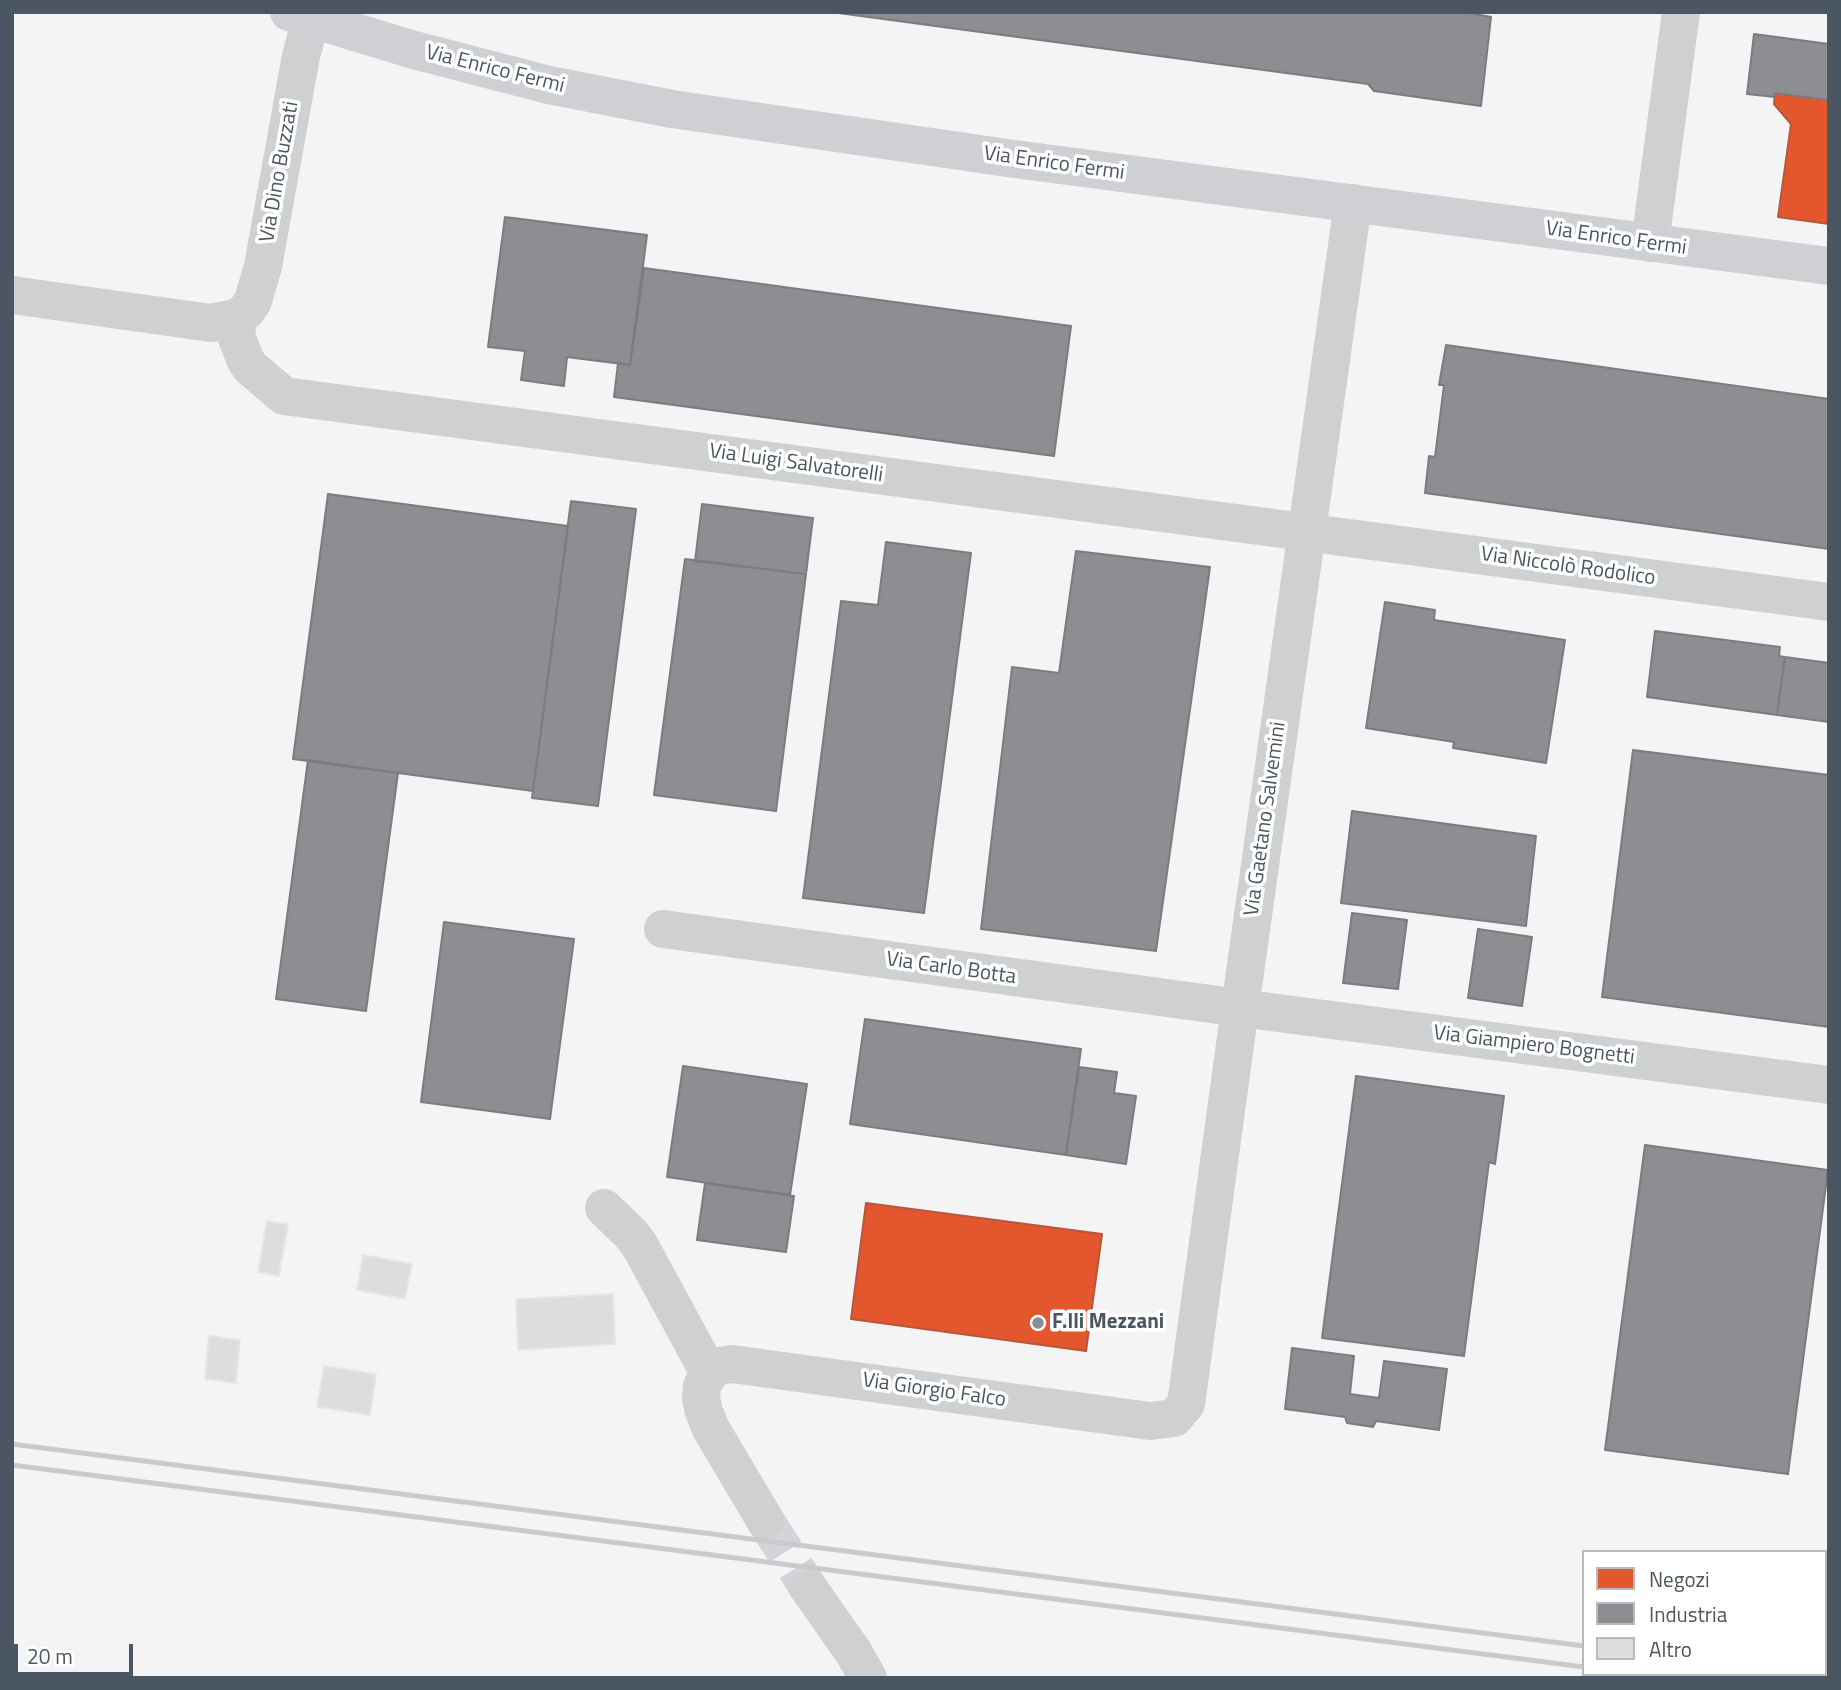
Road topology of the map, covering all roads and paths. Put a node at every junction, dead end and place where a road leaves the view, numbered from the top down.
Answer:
1 (1681, 12) edge
2 (300, 16) edge
3 (1353, 203) junction
4 (1650, 243) junction
5 (1829, 266) edge
6 (12, 295) edge
7 (236, 318) junction
8 (1307, 531) junction
9 (1829, 602) edge
10 (663, 929) dead end
11 (1240, 1008) junction
12 (1829, 1085) edge
13 (604, 1208) dead end
14 (709, 1373) junction
15 (1163, 1420) joint
16 (765, 1520) tunnel mouth
17 (809, 1589) tunnel mouth
18 (868, 1678) edge

1 - 4 street
2 - 3 street, Via Enrico Fermi
2 - 7 street, Via Dino Buzzati
3 - 4 street, Via Enrico Fermi
3 - 8 street, Via Gaetano Salvemini
4 - 5 street, Via Enrico Fermi
6 - 7 street
7 - 8 street, Via Luigi Salvatorelli
8 - 9 street, Via Niccolò Rodolico
8 - 11 street, Via Gaetano Salvemini
10 - 11 street, Via Carlo Botta
11 - 12 street, Via Giampiero Bognetti
11 - 15 street, Via Gaetano Salvemini
13 - 14 street
14 - 15 street, Via Giorgio Falco
14 - 16 street
17 - 18 street

